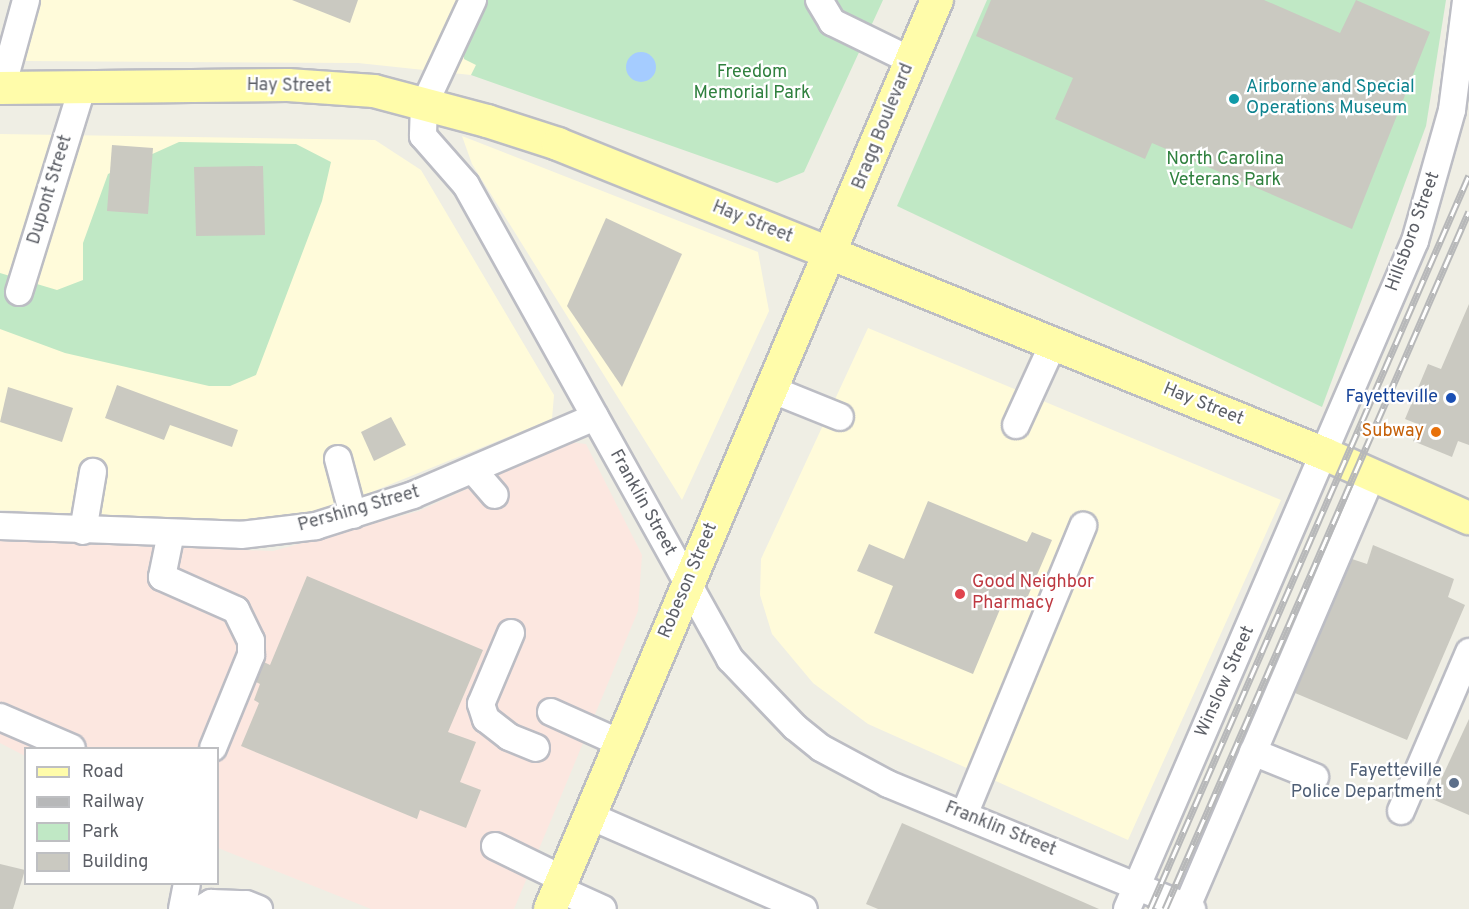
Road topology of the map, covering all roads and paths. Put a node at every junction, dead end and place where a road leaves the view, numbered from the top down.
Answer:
1 (26, 0) edge
2 (473, 0) edge
3 (819, 0) edge
4 (937, 0) edge
5 (1466, 0) edge
6 (912, 61) junction
7 (1, 88) edge
8 (82, 88) junction
9 (424, 105) junction
10 (832, 254) junction
11 (19, 292) dead end
12 (1053, 344) junction
13 (772, 390) junction
14 (595, 417) junction
15 (840, 417) dead end
16 (1016, 425) dead end
17 (1325, 454) junction
18 (338, 459) dead end
19 (473, 470) junction
20 (93, 472) dead end
21 (1371, 477) junction
22 (495, 495) dead end
23 (353, 515) junction
24 (1469, 517) edge
25 (0, 526) edge
26 (1083, 526) dead end
27 (83, 531) junction
28 (171, 533) junction
29 (687, 585) junction
30 (511, 633) dead end
31 (1469, 652) edge
32 (551, 712) dead end
33 (0, 717) edge
34 (620, 743) junction
35 (70, 747) edge
36 (213, 747) edge
37 (536, 748) dead end
38 (1253, 752) junction
39 (1315, 777) dead end
40 (1401, 811) dead end
41 (964, 815) junction
42 (590, 816) junction
43 (495, 846) dead end
44 (187, 885) edge
45 (557, 893) edge
46 (1132, 898) edge
47 (1188, 908) edge
48 (182, 909) edge
49 (201, 909) edge
50 (259, 909) edge
51 (603, 909) edge
52 (804, 909) edge

1 - 7 street
2 - 9 street
3 - 6 street
4 - 6 main road, Bragg Boulevard
5 - 17 street, Hillsboro Street
6 - 10 main road, Bragg Boulevard
7 - 8 main road, Hay Street
8 - 9 main road, Hay Street
8 - 11 street, Dupont Street
9 - 10 main road, Hay Street
9 - 14 street, Franklin Street
10 - 12 main road, Hay Street
10 - 13 main road, Robeson Street
12 - 16 street
12 - 17 main road, Hay Street
13 - 15 street
13 - 29 main road, Robeson Street
14 - 19 street, Pershing Street
14 - 29 street, Franklin Street
17 - 21 main road, Hay Street
17 - 46 street, Winslow Street
18 - 23 street
19 - 22 street
19 - 23 street, Pershing Street
20 - 27 street
21 - 24 main road, Hay Street
21 - 38 street
23 - 28 street, Pershing Street
25 - 27 street, Pershing Street
26 - 41 street
27 - 28 street, Pershing Street
28 - 36 street
29 - 34 main road, Robeson Street
29 - 41 street, Franklin Street
30 - 37 street
31 - 40 street
32 - 34 street
33 - 35 street
34 - 42 main road, Robeson Street
38 - 39 street
38 - 47 street
41 - 46 street, Franklin Street
42 - 45 main road, Robeson Street
42 - 52 street
43 - 45 street
44 - 48 street
45 - 51 street
46 - 47 street, Franklin Street
49 - 50 street

